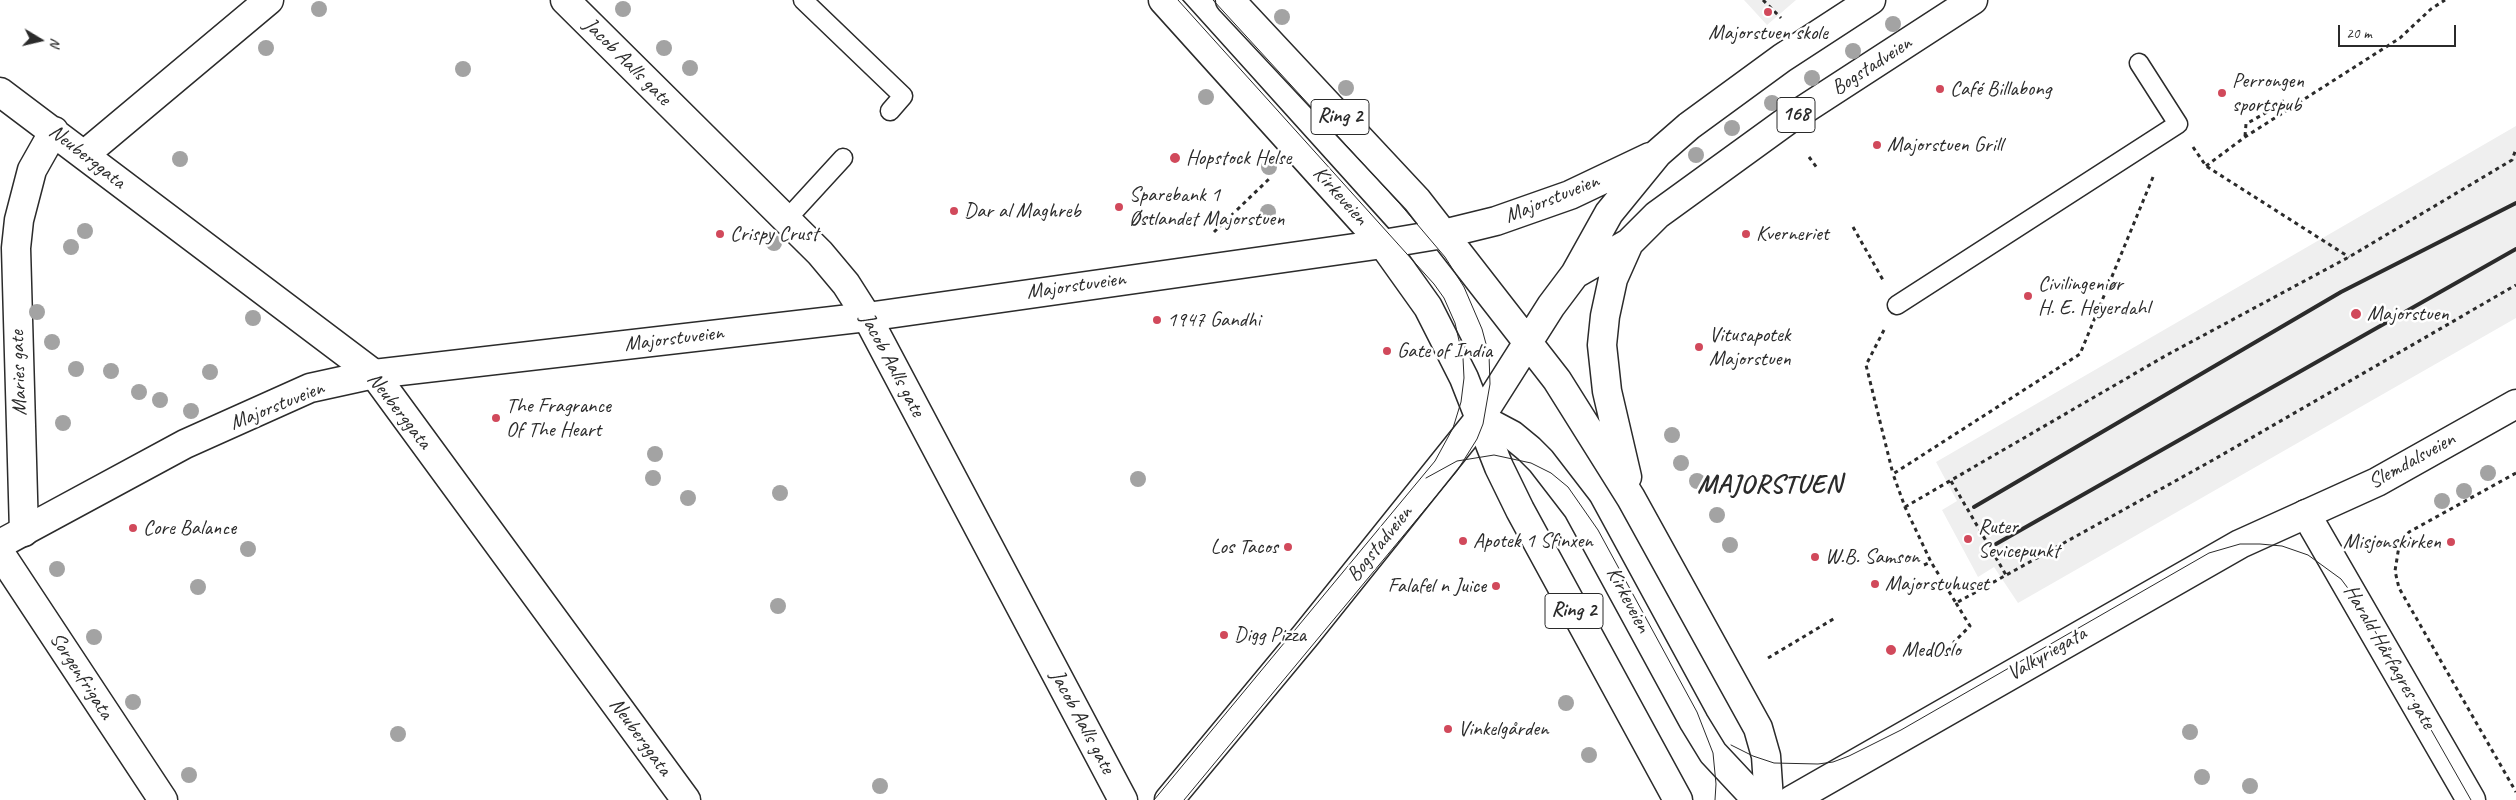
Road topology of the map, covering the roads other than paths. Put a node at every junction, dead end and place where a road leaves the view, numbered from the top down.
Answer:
1 (269, 0) edge
2 (565, 0) edge
3 (803, 0) edge
4 (1230, 0) edge
5 (1871, 0) edge
6 (1973, 0) edge
7 (1167, 3) edge
8 (2139, 63) dead end
9 (0, 92) edge
10 (890, 112) dead end
11 (54, 131) junction
12 (1658, 153) junction
13 (84, 155) junction
14 (843, 158) dead end
15 (787, 219) junction
16 (1443, 234) junction
17 (1629, 243) junction
18 (1383, 244) junction
19 (1575, 274) junction
20 (1898, 305) road end
21 (867, 317) junction
22 (1528, 341) junction
23 (374, 374) junction
24 (2516, 404) edge
25 (1480, 418) junction
26 (1631, 498) junction
27 (2306, 514) junction
28 (24, 532) junction
29 (0, 544) edge
30 (0, 553) edge
31 (163, 800) edge
32 (686, 800) edge
33 (1124, 800) edge
34 (1169, 800) edge
35 (1678, 800) edge
36 (1757, 800) edge
37 (1769, 800) edge
38 (1792, 800) edge
39 (2471, 800) edge

1 - 13 street
2 - 15 street, Jacob Aalls gate
3 - 10 lane
4 - 16 street, Ring 2
5 - 12 street, Bogstadveien / 168
6 - 17 street, Bogstadveien / 168
7 - 18 street, Kirkeveien / Ring 2
8 - 20 lane
9 - 11 street, Neuberggata
11 - 13 street, Neuberggata
11 - 28 street, Maries gate
12 - 16 street, Majorstuveien / 168
12 - 19 street, Bogstadveien / 168
13 - 23 street, Neuberggata
14 - 15 lane
15 - 21 street, Jacob Aalls gate
16 - 18 street, 168
16 - 22 street, Ring 2
17 - 19 street, Bogstadveien / 168
17 - 26 street, Bogstadveien / 168
18 - 21 street, Majorstuveien
18 - 25 street, Kirkeveien / Ring 2
19 - 22 street, Bogstadveien / 168
21 - 23 street, Majorstuveien
21 - 33 street, Jacob Aalls gate
22 - 25 street, Bogstadveien / 168
22 - 26 street, Ring 2
23 - 28 street, Majorstuveien
23 - 32 street, Neuberggata
24 - 27 street, Slemdalsveien
25 - 34 street, Bogstadveien
25 - 35 street, Kirkeveien / Ring 2
25 - 36 street, Kirkeveien
26 - 37 street, Ring 2
27 - 38 street, Valkyriegata
27 - 39 street, Harald Hårfagres gate
28 - 29 street, Majorstuveien
30 - 31 street, Sorgenfrigata

